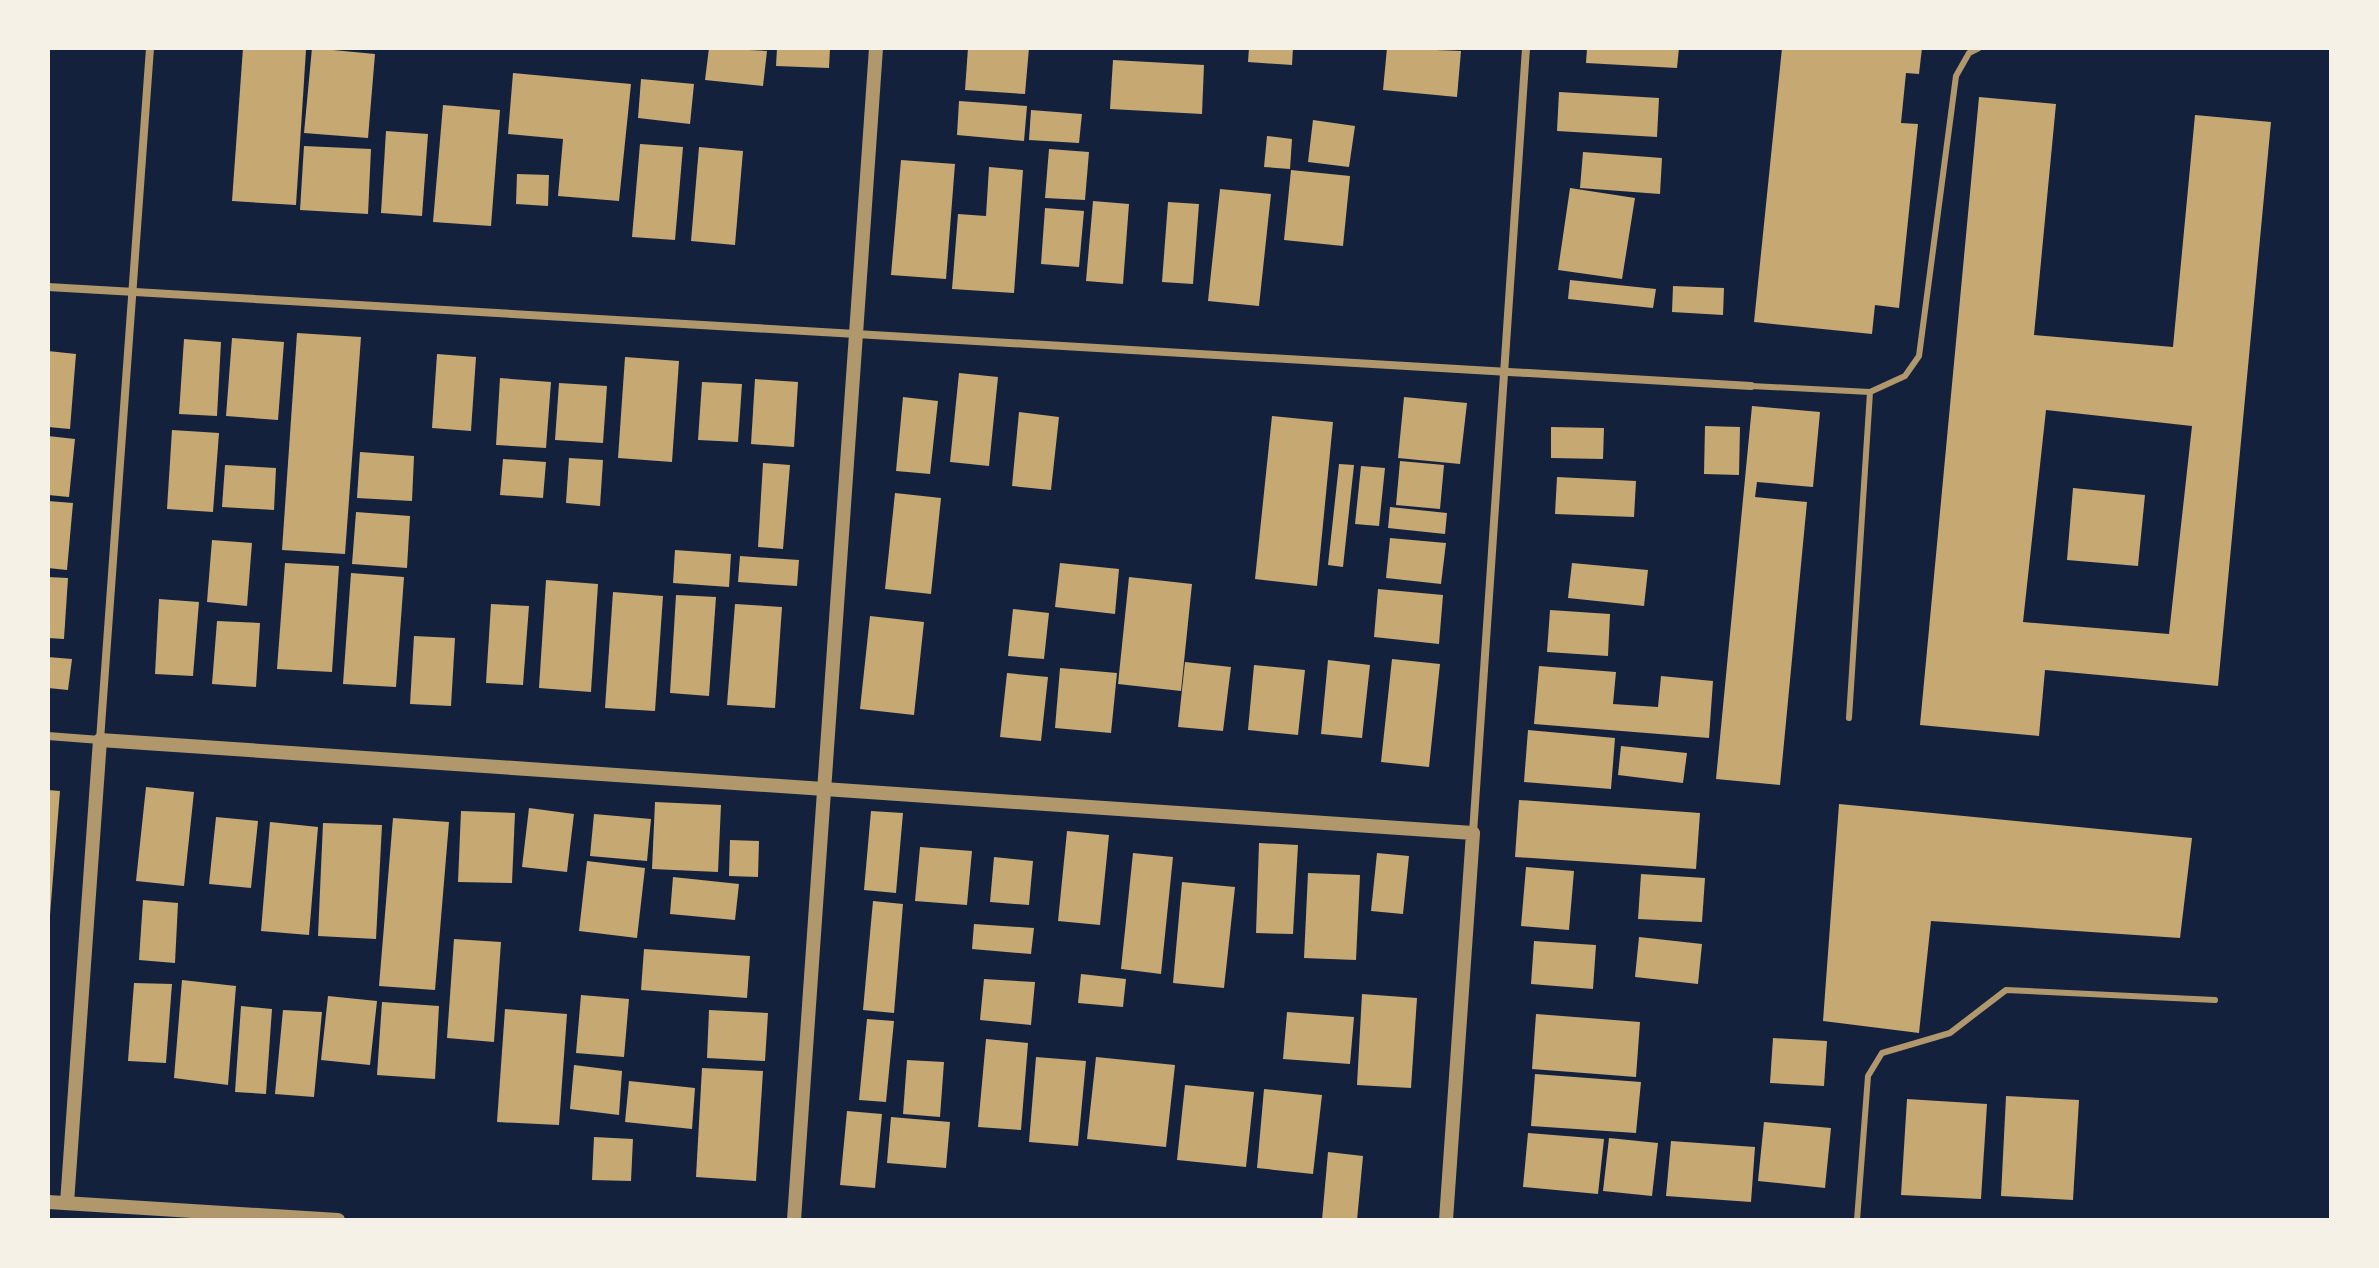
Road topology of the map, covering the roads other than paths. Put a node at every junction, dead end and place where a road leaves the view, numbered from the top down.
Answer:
1 (150, 48) edge
2 (876, 48) edge
3 (1526, 48) edge
4 (1979, 48) edge
5 (48, 287) edge
6 (133, 292) junction
7 (856, 333) junction
8 (1504, 371) junction
9 (1751, 386) joint
10 (1870, 392) junction
11 (1849, 718) dead end
12 (48, 736) edge
13 (100, 740) junction
14 (824, 788) junction
15 (1473, 833) junction
16 (2215, 1000) dead end
17 (48, 1202) edge
18 (67, 1203) junction
19 (338, 1220) edge
20 (794, 1220) edge
21 (1446, 1220) edge
22 (1857, 1220) edge

1 - 6 street
2 - 7 street
3 - 8 street
4 - 10 lane
5 - 6 street
6 - 7 street
6 - 13 street
7 - 8 street
7 - 14 street
8 - 9 street
8 - 15 street
9 - 10 lane
10 - 11 lane
12 - 13 street
13 - 14 street
13 - 18 street
14 - 15 street
14 - 20 street
15 - 21 street
16 - 22 lane
17 - 18 street
18 - 19 street

